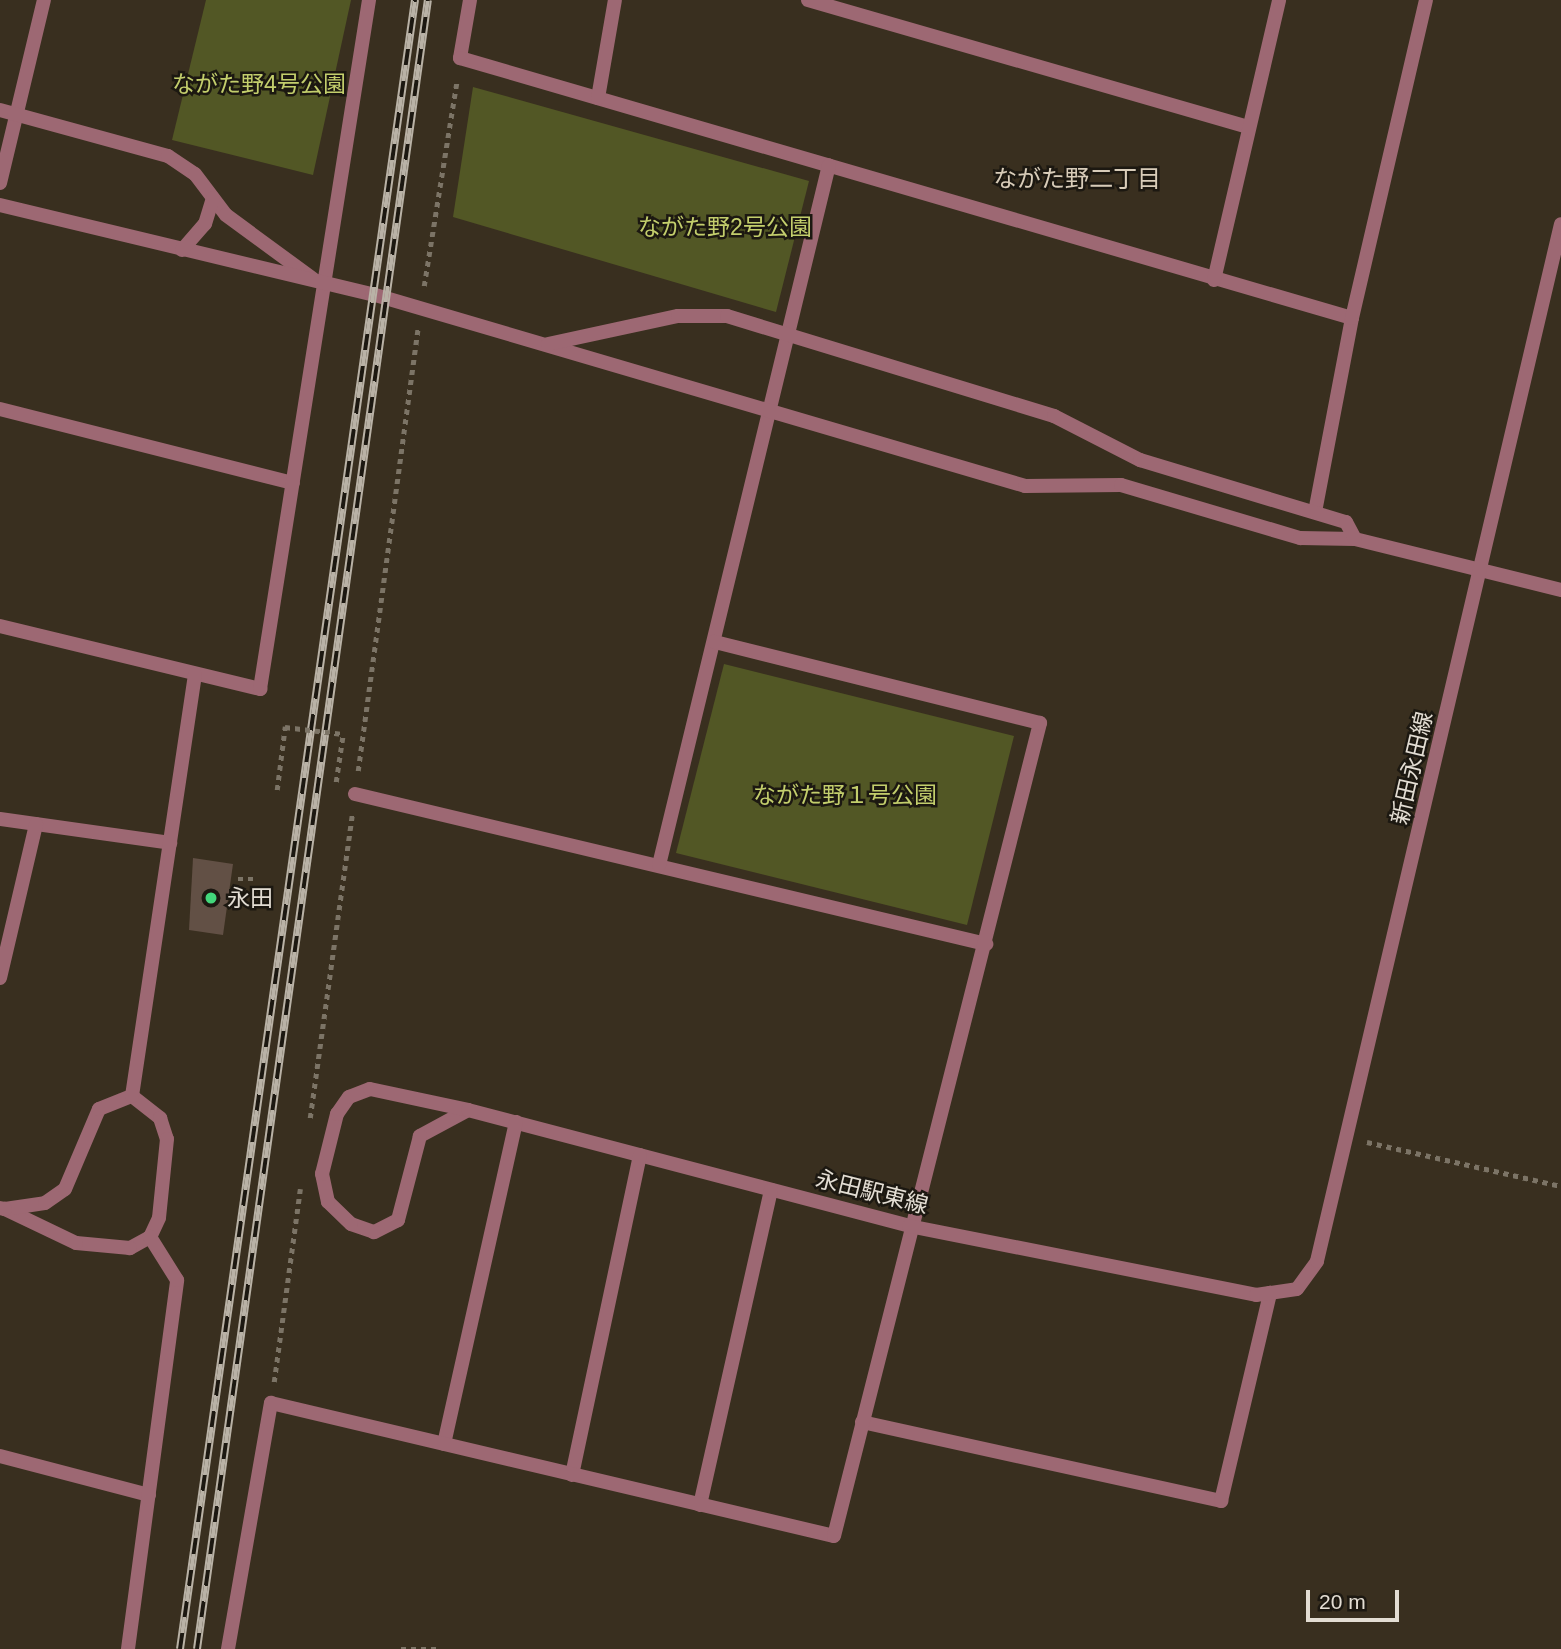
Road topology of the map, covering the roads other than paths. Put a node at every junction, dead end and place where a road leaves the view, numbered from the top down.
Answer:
1 (44, 0) edge
2 (369, 0) edge
3 (470, 0) edge
4 (615, 0) edge
5 (808, 0) edge
6 (1279, 0) edge
7 (1426, 0) edge
8 (598, 98) junction
9 (0, 110) edge
10 (18, 113) junction
11 (1249, 127) junction
12 (829, 165) junction
13 (0, 183) edge
14 (213, 198) junction
15 (0, 205) edge
16 (1561, 224) edge
17 (182, 250) junction
18 (1214, 279) junction
19 (321, 284) junction
20 (1352, 318) junction
21 (790, 333) junction
22 (543, 345) junction
23 (0, 408) edge
24 (772, 415) junction
25 (293, 483) junction
26 (1315, 512) junction
27 (1355, 539) junction
28 (1481, 571) junction
29 (1561, 590) edge
30 (0, 626) edge
31 (714, 642) junction
32 (194, 675) junction
33 (355, 794) road end
34 (0, 819) edge
35 (36, 824) junction
36 (170, 844) junction
37 (659, 865) junction
38 (986, 944) junction
39 (0, 978) edge
40 (132, 1096) junction
41 (468, 1110) junction
42 (516, 1122) junction
43 (640, 1155) junction
44 (771, 1190) junction
45 (2, 1209) edge
46 (909, 1226) junction
47 (150, 1237) junction
48 (1270, 1293) junction
49 (862, 1422) junction
50 (444, 1444) junction
51 (0, 1456) edge
52 (572, 1475) junction
53 (149, 1495) junction
54 (700, 1505) junction
55 (128, 1649) edge
56 (228, 1649) edge

1 - 10 street
2 - 19 street
3 - 8 street
4 - 8 street
5 - 11 street
6 - 11 street
7 - 20 street
8 - 12 street
9 - 10 street
10 - 13 street
10 - 14 street
11 - 18 street
12 - 18 street
12 - 21 street
14 - 17 street
14 - 19 street
15 - 17 street
16 - 28 street, 新田永田線
17 - 19 street
18 - 20 street
19 - 22 street
19 - 25 street
20 - 26 street
21 - 22 street
21 - 24 street
21 - 26 street
22 - 24 street
23 - 25 street
24 - 27 street
24 - 31 street
25 - 32 street
26 - 27 street
27 - 28 street
28 - 29 street
28 - 48 street, 新田永田線
30 - 32 street
31 - 37 street
31 - 38 street
32 - 36 street
33 - 37 street
34 - 35 street
35 - 36 street
35 - 39 street
36 - 40 street
37 - 38 street
38 - 46 street
40 - 45 street
40 - 47 street
41 - 41 street, 永田駅東線
41 - 42 street, 永田駅東線
42 - 43 street, 永田駅東線
42 - 50 street
43 - 44 street, 永田駅東線
43 - 52 street
44 - 46 street, 永田駅東線
44 - 54 street
45 - 47 street
46 - 48 street, 永田駅東線
46 - 49 street
47 - 53 street
48 - 49 street
49 - 54 street
50 - 52 street
50 - 56 street
51 - 53 street
52 - 54 street
53 - 55 street

